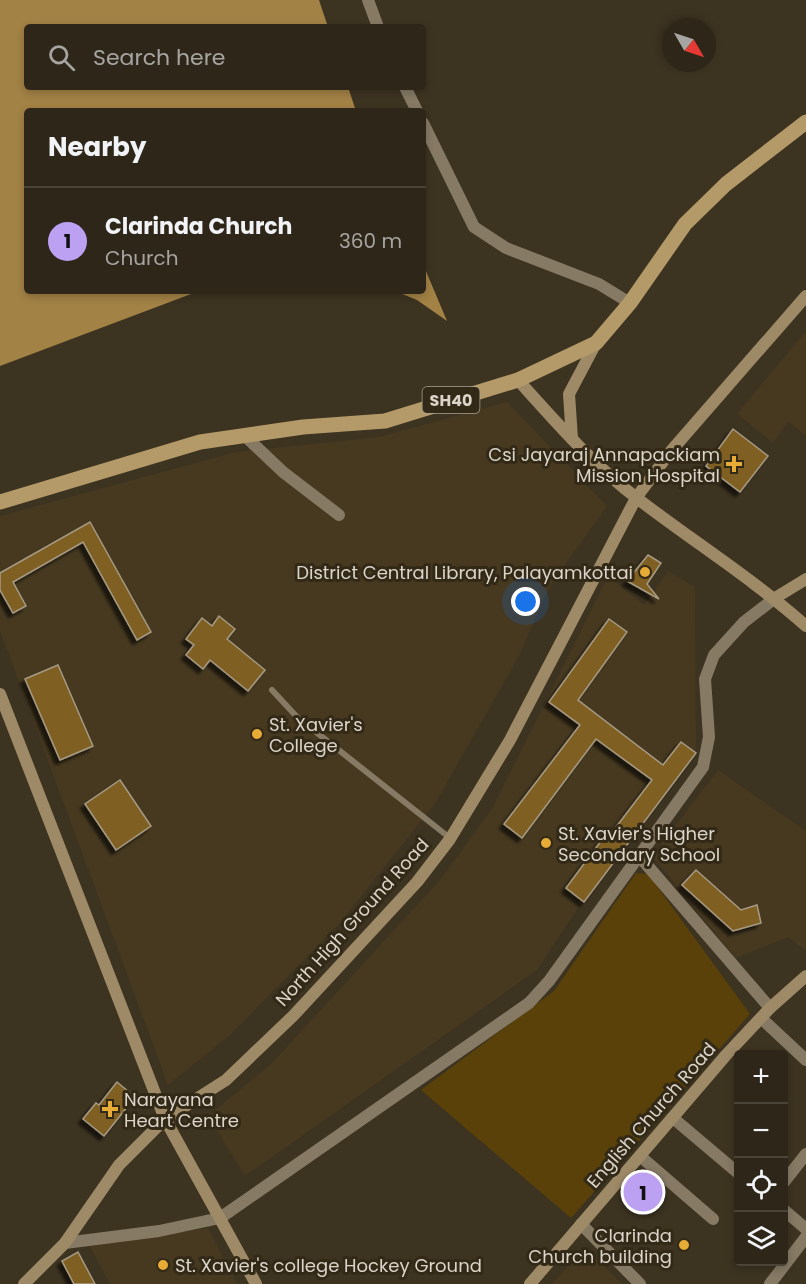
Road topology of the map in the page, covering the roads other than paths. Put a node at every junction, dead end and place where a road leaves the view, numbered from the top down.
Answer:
1 (368, 0) edge
2 (377, 24) edge
3 (406, 90) edge
4 (416, 108) edge
5 (806, 122) edge
6 (426, 129) edge
7 (806, 296) edge
8 (630, 303) junction
9 (596, 343) junction
10 (518, 380) junction
11 (245, 436) junction
12 (572, 439) junction
13 (636, 498) junction
14 (0, 502) edge
15 (339, 515) dead end
16 (806, 579) edge
17 (775, 598) junction
18 (806, 626) edge
19 (272, 690) dead end
20 (0, 694) edge
21 (450, 838) junction
22 (640, 857) junction
23 (806, 976) edge
24 (770, 1008) junction
25 (761, 1018) junction
26 (806, 1060) edge
27 (673, 1118) junction
28 (165, 1119) junction
29 (806, 1154) edge
30 (640, 1156) junction
31 (734, 1170) edge
32 (788, 1176) edge
33 (786, 1212) edge
34 (220, 1218) junction
35 (713, 1219) dead end
36 (581, 1224) junction
37 (806, 1228) edge
38 (806, 1237) edge
39 (65, 1243) junction
40 (24, 1284) edge
41 (256, 1284) edge
42 (530, 1284) edge
43 (640, 1284) edge
44 (770, 1284) edge

1 - 2 street
3 - 4 street
5 - 8 main road, SH40
6 - 8 street
7 - 13 main road, North High Ground Road
8 - 9 main road, SH40
9 - 10 main road, SH40
9 - 12 main road
10 - 11 main road, SH40
10 - 12 main road
11 - 14 main road, SH40
11 - 15 street
12 - 13 main road
13 - 17 main road
13 - 21 main road, North High Ground Road
16 - 17 main road
17 - 18 main road
17 - 22 street
19 - 21 lane
20 - 28 main road
21 - 28 main road, North High Ground Road
22 - 24 street
22 - 34 street
23 - 24 main road, English Church Road
24 - 25 main road, English Church Road
25 - 26 street
25 - 27 main road, English Church Road
27 - 30 main road, English Church Road
27 - 31 street
28 - 34 main road
28 - 39 main road, North High Ground Road
29 - 32 street
30 - 35 street
30 - 36 main road, English Church Road
33 - 37 street
34 - 39 street
34 - 41 main road
36 - 42 main road, English Church Road
36 - 43 street
38 - 44 street
39 - 40 main road, North High Ground Road

